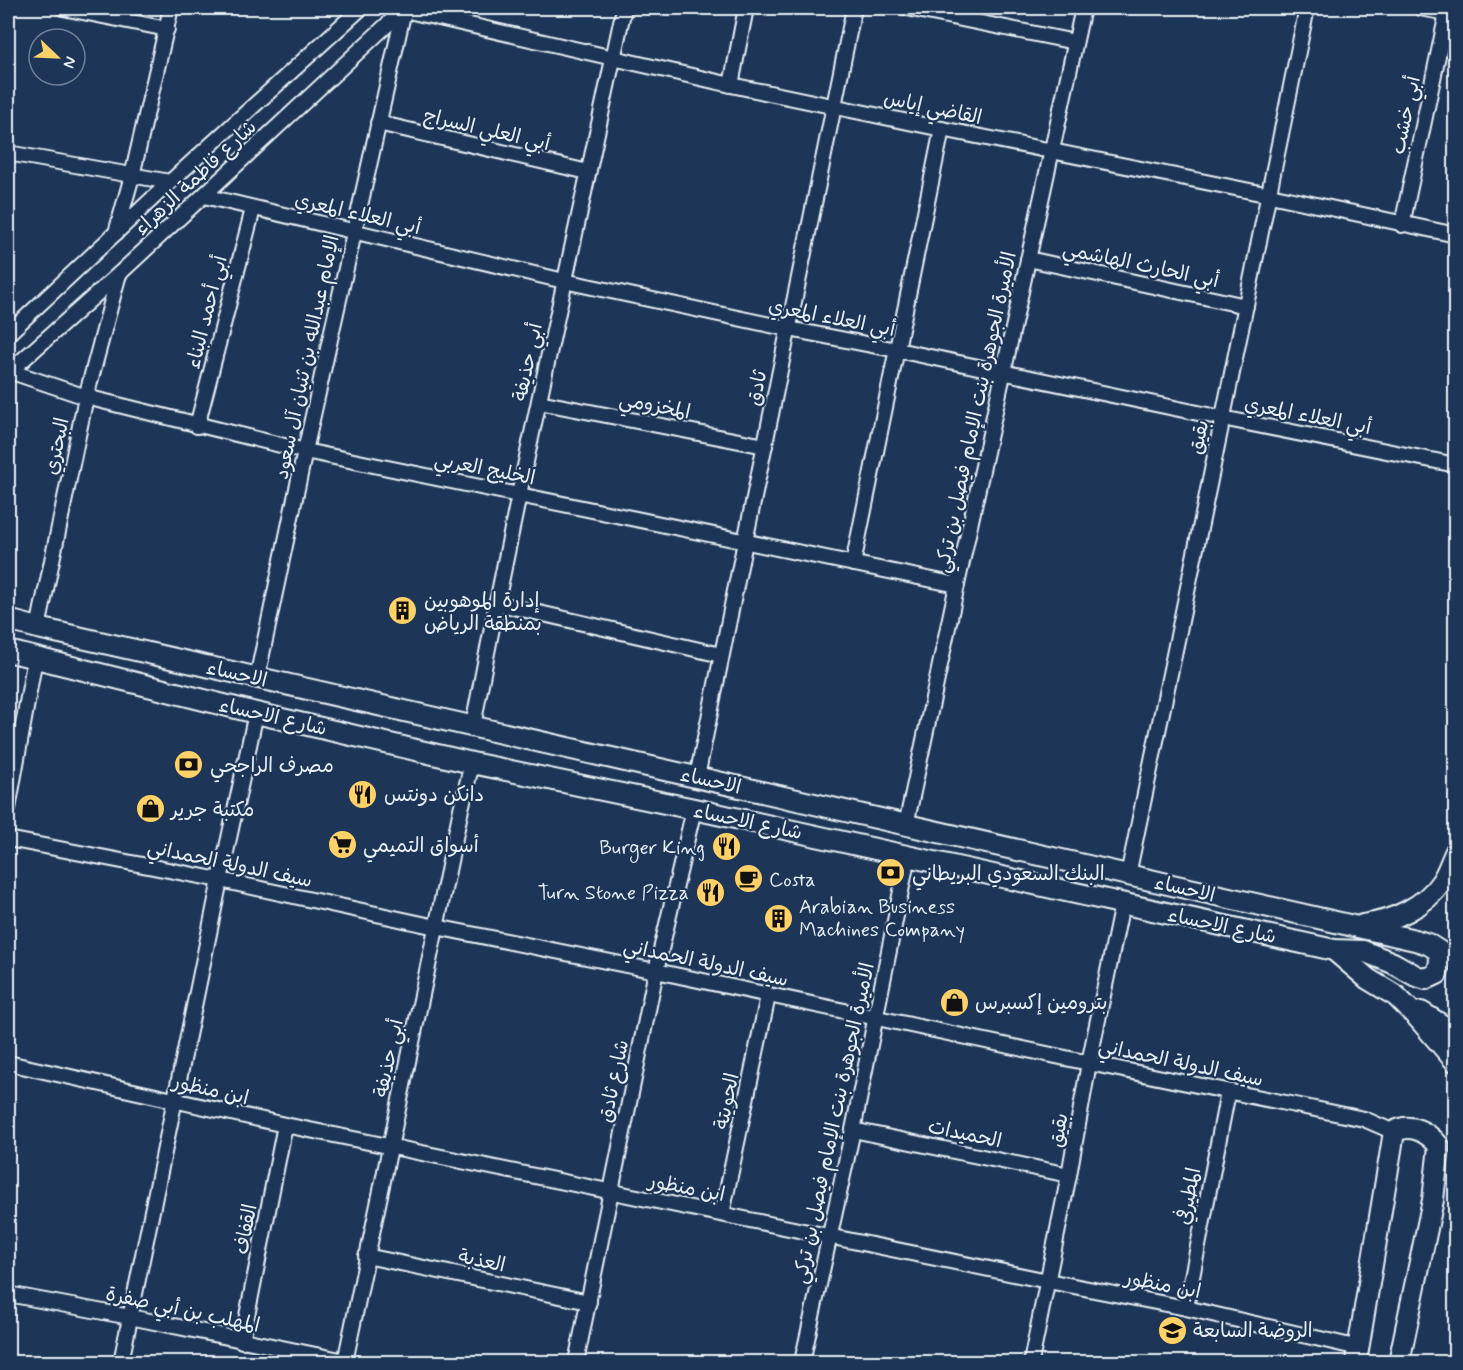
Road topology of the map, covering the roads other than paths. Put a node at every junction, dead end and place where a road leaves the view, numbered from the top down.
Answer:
1 (63, 8) edge
2 (171, 8) edge
3 (361, 8) edge
4 (624, 8) edge
5 (746, 8) edge
6 (854, 8) edge
7 (907, 8) edge
8 (1083, 8) edge
9 (1307, 8) edge
10 (1420, 8) edge
11 (405, 9) edge
12 (1451, 14) edge
13 (167, 29) junction
14 (1075, 42) junction
15 (614, 58) junction
16 (731, 85) junction
17 (835, 107) junction
18 (378, 123) junction
19 (942, 129) junction
20 (1051, 152) junction
21 (8, 153) edge
22 (588, 172) junction
23 (132, 176) junction
24 (170, 182) junction
25 (1270, 195) junction
26 (204, 196) junction
27 (253, 209) junction
28 (1402, 225) junction
29 (353, 231) junction
30 (117, 233) junction
31 (1455, 236) edge
32 (1028, 259) junction
33 (119, 274) junction
34 (564, 281) junction
35 (1246, 306) junction
36 (789, 329) junction
37 (8, 334) edge
38 (897, 350) junction
39 (8, 372) edge
40 (1004, 372) junction
41 (86, 397) junction
42 (539, 402) junction
43 (1222, 418) junction
44 (197, 426) junction
45 (765, 446) junction
46 (305, 452) junction
47 (1455, 465) edge
48 (519, 494) junction
49 (746, 542) junction
50 (853, 564) junction
51 (957, 585) junction
52 (496, 603) junction
53 (8, 620) edge
54 (38, 628) junction
55 (8, 651) edge
56 (721, 655) junction
57 (35, 658) junction
58 (257, 678) junction
59 (256, 713) junction
60 (473, 726) junction
61 (472, 763) junction
62 (697, 777) junction
63 (8, 809) edge
64 (694, 809) junction
65 (906, 825) junction
66 (8, 839) edge
67 (1455, 851) edge
68 (908, 856) junction
69 (1128, 875) junction
70 (220, 880) junction
71 (1122, 903) junction
72 (436, 927) junction
73 (1355, 927) junction
74 (1334, 950) junction
75 (1438, 951) junction
76 (1455, 963) edge
77 (656, 971) junction
78 (768, 996) junction
79 (1396, 996) junction
80 (875, 1017) junction
81 (1455, 1034) edge
82 (1455, 1062) edge
83 (8, 1063) edge
84 (1089, 1063) junction
85 (1228, 1092) junction
86 (175, 1101) junction
87 (285, 1125) junction
88 (853, 1130) junction
89 (1394, 1132) junction
90 (390, 1146) junction
91 (1069, 1174) junction
92 (610, 1192) junction
93 (722, 1214) junction
94 (830, 1236) junction
95 (366, 1256) junction
96 (1048, 1281) junction
97 (8, 1294) edge
98 (589, 1302) junction
99 (1186, 1308) junction
100 (130, 1317) junction
101 (242, 1341) junction
102 (1357, 1355) edge
103 (121, 1362) edge
104 (347, 1362) edge
105 (576, 1362) edge
106 (802, 1362) edge
107 (1031, 1362) edge
108 (1399, 1362) edge

1 - 13 street
2 - 13 street
3 - 24 street, شارع فاطمة الزهراء
4 - 15 street, أبي حذيفة
5 - 16 street
6 - 17 street, ثادق
7 - 14 street
8 - 14 street, الأميرة الجوهرة بنت الإمام فيصل بن تركي
9 - 25 street, بقيق
10 - 12 street
11 - 15 street, القاضي إياس
11 - 18 street, الإمام عبدالله بن ثنيان آل سعود
11 - 26 street, شارع فاطمة الزهراء
12 - 28 street, أبي خشب
13 - 23 street
14 - 20 street, الأميرة الجوهرة بنت الإمام فيصل بن تركي
15 - 16 street, القاضي إياس
15 - 22 street, أبي حذيفة
16 - 17 street, القاضي إياس
17 - 19 street, القاضي إياس
17 - 36 street, ثادق
18 - 22 street, أبي العلي السراج
18 - 29 street, الإمام عبدالله بن ثنيان آل سعود
19 - 20 street, القاضي إياس
19 - 38 street
20 - 25 street, القاضي إياس
20 - 32 street, الأميرة الجوهرة بنت الإمام فيصل بن تركي
21 - 23 street
22 - 34 street, أبي حذيفة
23 - 24 street
23 - 30 street
24 - 30 street, شارع فاطمة الزهراء
25 - 28 street, القاضي إياس
25 - 35 street, بقيق
26 - 27 street, أبي العلاء المعري
26 - 33 street, شارع فاطمة الزهراء
27 - 29 street, أبي العلاء المعري
27 - 44 street, أبي أحمد البناء
28 - 31 street, القاضي إياس
29 - 34 street, أبي العلاء المعري
29 - 46 street, الإمام عبدالله بن ثنيان آل سعود
30 - 37 street, شارع فاطمة الزهراء
32 - 35 street, أبي الحارث الهاشمي
32 - 40 street, الأميرة الجوهرة بنت الإمام فيصل بن تركي
33 - 39 street, شارع فاطمة الزهراء
33 - 41 street, البحتري
34 - 36 street, أبي العلاء المعري
34 - 42 street, أبي حذيفة
35 - 43 street, بقيق
36 - 38 street, أبي العلاء المعري
36 - 45 street, ثادق
38 - 40 street, أبي العلاء المعري
38 - 50 street
39 - 41 street, الخليج العربي
40 - 43 street, أبي العلاء المعري
40 - 51 street, الأميرة الجوهرة بنت الإمام فيصل بن تركي
41 - 44 street, الخليج العربي
41 - 54 street, البحتري
42 - 45 street, المخزومي
42 - 48 street, أبي حذيفة
43 - 47 street, أبي العلاء المعري
43 - 69 street, بقيق
44 - 46 street, الخليج العربي
45 - 49 street, ثادق
46 - 48 street, الخليج العربي
46 - 58 street, الإمام عبدالله بن ثنيان آل سعود
48 - 49 street, الخليج العربي
48 - 52 street, أبي حذيفة
49 - 50 street, الخليج العربي
49 - 56 street, ثادق
50 - 51 street, الخليج العربي
51 - 65 street, الأميرة الجوهرة بنت الإمام فيصل بن تركي
52 - 56 street
52 - 60 street, أبي حذيفة
53 - 54 main road, الاحساء
54 - 58 main road, الاحساء
55 - 57 main road, شارع الاحساء
56 - 62 street, ثادق
57 - 59 main road, شارع الاحساء
57 - 63 street
58 - 60 main road, الاحساء
59 - 61 main road, شارع الاحساء
59 - 70 street
60 - 62 main road, الاحساء
61 - 64 main road, شارع الاحساء
61 - 72 street, أبي حذيفة
62 - 65 main road, الاحساء
64 - 68 main road, شارع الاحساء
64 - 77 street, شارع ثادق
65 - 69 main road, الاحساء
66 - 70 street, سيف الدولة الحمداني
67 - 73 main road
68 - 71 main road, شارع الاحساء
68 - 80 street, الأميرة الجوهرة بنت الإمام فيصل بن تركي
69 - 73 main road, الاحساء
70 - 72 street, سيف الدولة الحمداني
70 - 86 street
71 - 74 main road, شارع الاحساء
71 - 84 street, بقيق
72 - 77 street, سيف الدولة الحمداني
72 - 90 street, أبي حذيفة
73 - 75 main road, الاحساء
74 - 75 main road, شارع الاحساء
74 - 79 main road
75 - 76 main road
77 - 78 street, سيف الدولة الحمداني
77 - 92 street, شارع ثادق
78 - 80 street, سيف الدولة الحمداني
78 - 93 street, الحويتة
79 - 81 main road
79 - 82 main road
80 - 84 street, سيف الدولة الحمداني
80 - 88 street, الأميرة الجوهرة بنت الإمام فيصل بن تركي
83 - 86 street, ابن منظور
84 - 85 street, سيف الدولة الحمداني
84 - 91 street, بقيق
85 - 89 street, سيف الدولة الحمداني
85 - 99 street, المطيرفي
86 - 87 street, ابن منظور
86 - 100 street
87 - 90 street, ابن منظور
87 - 101 street, القفاف
88 - 91 street, الحميدات
88 - 94 street, الأميرة الجوهرة بنت الإمام فيصل بن تركي
89 - 102 main road
89 - 108 main road
90 - 92 street, ابن منظور
90 - 95 street, أبي حذيفة
91 - 96 street, بقيق
92 - 93 street, ابن منظور
92 - 98 street, شارع ثادق
93 - 94 street, ابن منظور
94 - 96 street, ابن منظور
94 - 106 street, الأميرة الجوهرة بنت الإمام فيصل بن تركي
95 - 98 street, العذبة
95 - 104 street, أبي حذيفة
96 - 99 street, ابن منظور
96 - 107 street, بقيق
97 - 100 street, المهلب بن أبي صفرة
98 - 105 street, شارع ثادق
99 - 102 street, ابن منظور
100 - 101 street, المهلب بن أبي صفرة
100 - 103 street
101 - 104 street, المهلب بن أبي صفرة

